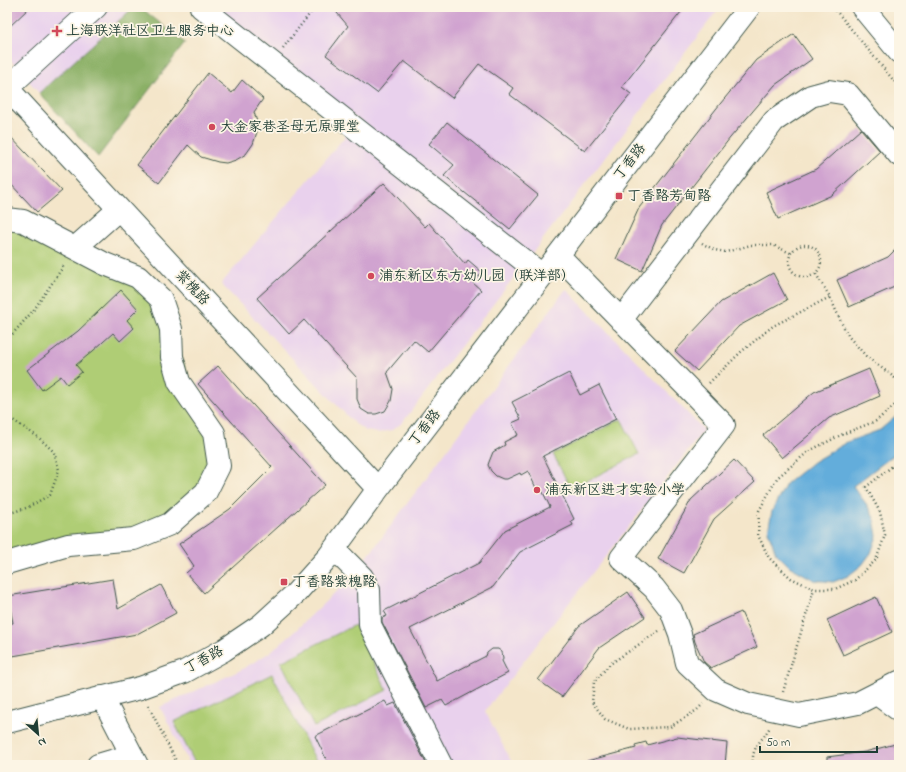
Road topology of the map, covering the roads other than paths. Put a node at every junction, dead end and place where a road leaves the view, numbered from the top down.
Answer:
1 (96, 7) edge
2 (201, 7) edge
3 (749, 7) edge
4 (862, 7) edge
5 (899, 52) edge
6 (7, 88) edge
7 (899, 155) edge
8 (119, 209) junction
9 (7, 219) edge
10 (75, 248) junction
11 (558, 255) junction
12 (542, 275) junction
13 (621, 320) junction
14 (378, 489) junction
15 (334, 549) junction
16 (7, 563) edge
17 (899, 682) edge
18 (877, 694) junction
19 (102, 697) junction
20 (899, 710) edge
21 (7, 722) edge
22 (134, 760) edge
23 (98, 765) edge
24 (441, 765) edge

1 - 6 street
2 - 12 street
3 - 11 street, 丁香路
4 - 5 street
6 - 8 street, 紫槐路
7 - 13 street
8 - 10 street
8 - 14 street, 紫槐路
9 - 10 street
10 - 16 street
11 - 12 street, 丁香路
11 - 13 street
12 - 14 street, 丁香路
13 - 18 street
14 - 15 street, 丁香路
15 - 19 street, 丁香路
15 - 24 street
17 - 18 street
18 - 20 street
19 - 21 street, 丁香路
19 - 22 street
22 - 23 street

